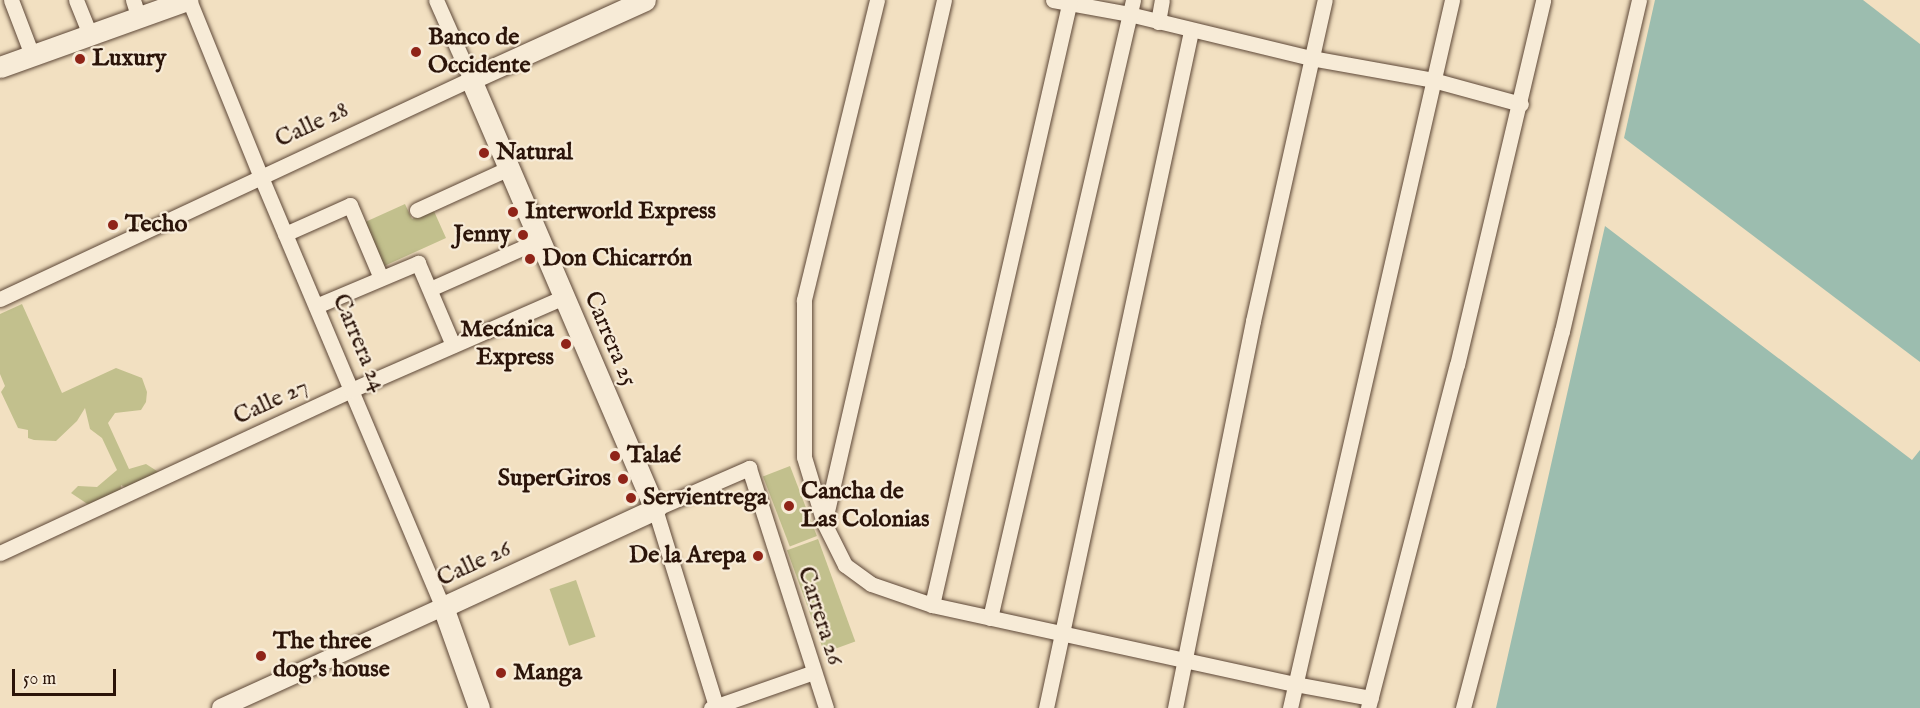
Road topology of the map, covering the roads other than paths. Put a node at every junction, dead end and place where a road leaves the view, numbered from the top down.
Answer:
1 (11, 0) edge
2 (76, 0) edge
3 (188, 0) edge
4 (436, 0) edge
5 (877, 0) edge
6 (945, 0) edge
7 (1053, 0) edge
8 (1162, 0) edge
9 (1325, 0) edge
10 (1452, 0) edge
11 (1543, 0) edge
12 (1639, 0) edge
13 (635, 2) edge
14 (1070, 2) edge
15 (1131, 7) edge
16 (136, 9) edge
17 (1158, 22) junction
18 (1191, 31) junction
19 (90, 35) junction
20 (32, 55) junction
21 (1311, 58) junction
22 (0, 67) edge
23 (471, 79) junction
24 (1433, 80) junction
25 (1521, 104) junction
26 (509, 168) junction
27 (261, 177) junction
28 (417, 210) dead end
29 (285, 234) junction
30 (540, 240) junction
31 (381, 278) junction
32 (430, 289) junction
33 (564, 297) junction
34 (0, 299) edge
35 (316, 306) junction
36 (453, 345) junction
37 (351, 390) junction
38 (749, 468) joint
39 (655, 509) junction
40 (824, 523) junction
41 (0, 553) edge
42 (932, 605) junction
43 (443, 607) junction
44 (990, 618) junction
45 (1061, 632) junction
46 (1186, 661) junction
47 (814, 672) junction
48 (1295, 684) junction
49 (1370, 703) edge
50 (229, 706) edge
51 (714, 707) edge
52 (479, 708) edge
53 (826, 708) edge
54 (1046, 708) edge
55 (1175, 708) edge
56 (1290, 708) edge
57 (1463, 708) edge

1 - 20 street
2 - 19 street
3 - 16 main road
3 - 27 street, Carrera 24
4 - 23 street, Carrera 25
5 - 40 street
6 - 40 street
7 - 14 street
8 - 17 street
9 - 21 street
10 - 24 street
11 - 25 street
12 - 57 street
13 - 23 main road, Calle 28
14 - 15 street
14 - 42 street
15 - 17 street
15 - 44 street
16 - 19 main road
17 - 18 street
18 - 21 street
18 - 45 street
19 - 20 main road
20 - 22 main road
21 - 24 street
21 - 46 street
23 - 26 main road, Carrera 25
23 - 27 street, Calle 28
24 - 25 street
24 - 48 street
25 - 49 street
26 - 28 street
26 - 30 main road, Carrera 25
27 - 29 street, Carrera 24
27 - 34 street, Calle 28
29 - 31 street
29 - 35 street, Carrera 24
30 - 32 street
30 - 33 main road, Carrera 25
31 - 32 street
31 - 35 street
32 - 36 street
33 - 36 street, Calle 27
33 - 39 main road, Carrera 25
35 - 37 street, Carrera 24
36 - 37 street, Calle 27
37 - 41 street, Calle 27
37 - 43 street, Carrera 24
38 - 39 street, Calle 26
38 - 47 street, Carrera 26
39 - 43 main road, Calle 26
39 - 51 street, Carrera 25
40 - 42 street
42 - 44 street
43 - 50 street, Calle 26
43 - 52 main road, Carrera 24
44 - 45 street
45 - 46 street
45 - 54 street
46 - 48 street
46 - 55 street
47 - 51 street
47 - 53 street, Carrera 26
48 - 49 street
48 - 56 street

